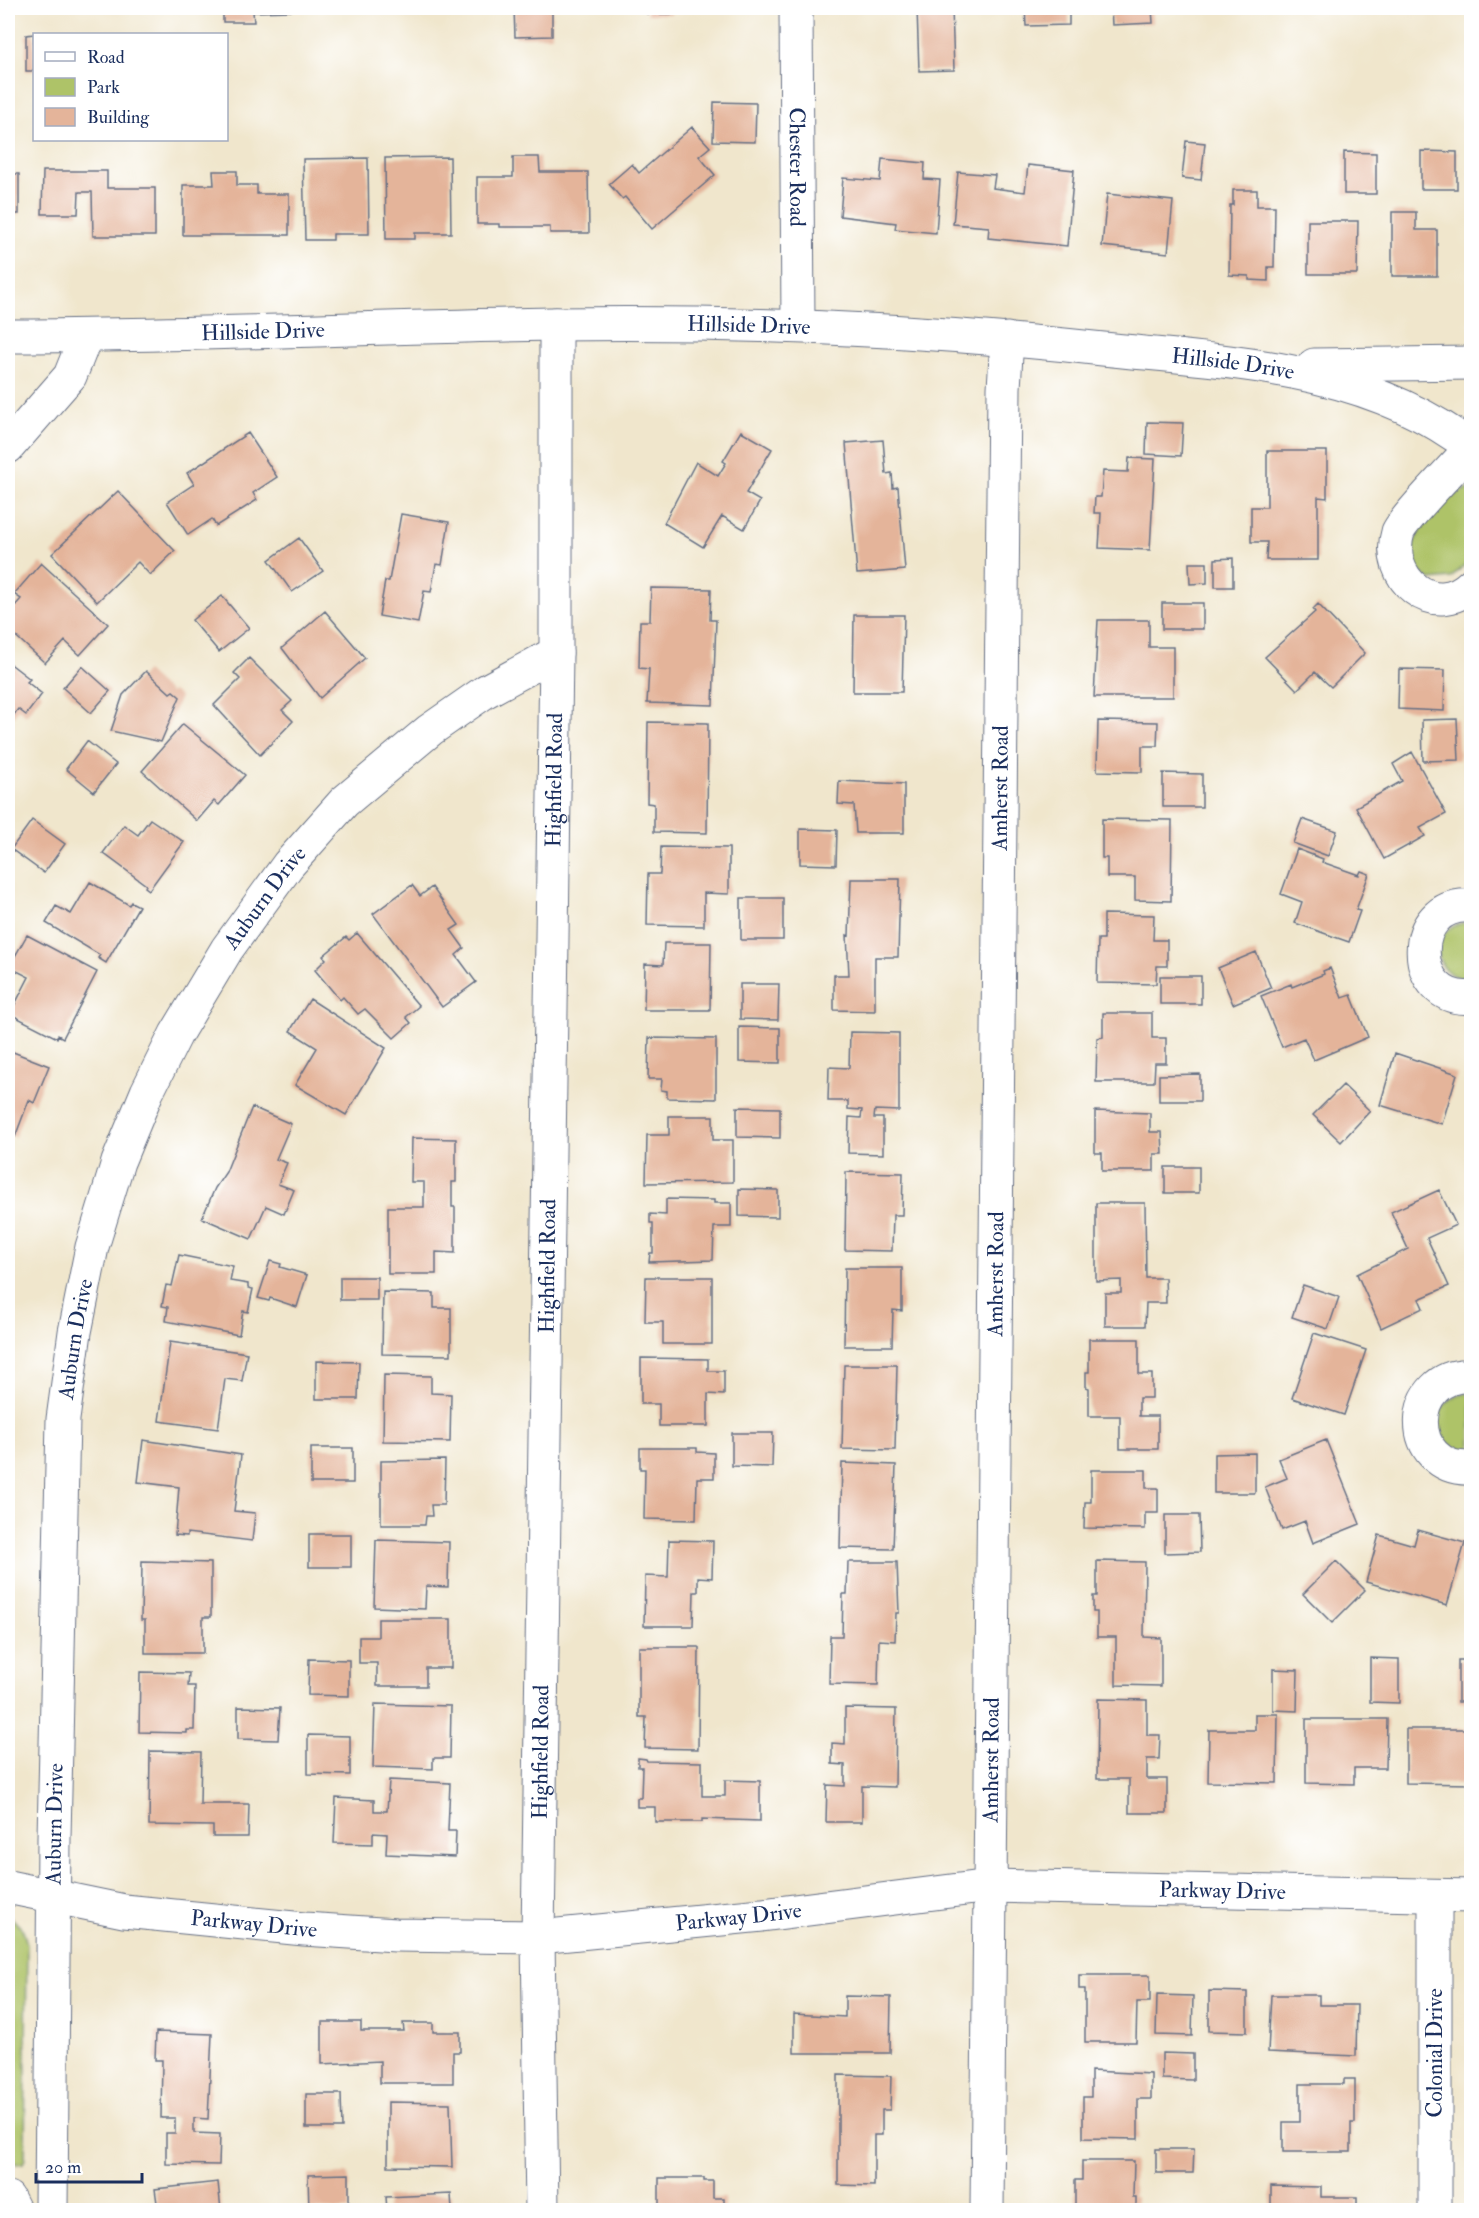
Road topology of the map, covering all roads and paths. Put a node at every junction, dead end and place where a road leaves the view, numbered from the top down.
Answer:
1 (796, 8) edge
2 (556, 324) junction
3 (798, 327) junction
4 (8, 336) edge
5 (86, 336) junction
6 (1007, 339) junction
7 (1472, 363) edge
8 (1263, 366) junction
9 (8, 447) edge
10 (1471, 448) edge
11 (1472, 584) edge
12 (556, 653) junction
13 (1472, 906) edge
14 (1472, 997) edge
15 (1472, 1376) edge
16 (1472, 1468) edge
17 (8, 1887) edge
18 (990, 1887) junction
19 (1435, 1896) junction
20 (1472, 1896) edge
21 (54, 1897) junction
22 (538, 1936) junction
23 (8, 2198) edge
24 (14, 2211) edge
25 (51, 2211) edge
26 (542, 2211) edge
27 (987, 2211) edge
28 (1436, 2211) edge

1 - 3 street, Chester Road
2 - 3 street, Hillside Drive
2 - 5 street, Hillside Drive
2 - 12 street, Highfield Road
3 - 6 street, Hillside Drive
4 - 5 street, Hillside Drive
5 - 9 street
6 - 8 street, Hillside Drive
6 - 18 street, Amherst Road
7 - 8 street
8 - 10 street, Hillside Drive
10 - 11 street, Hillside Drive
12 - 21 street, Auburn Drive
12 - 22 street, Highfield Road
13 - 14 street
15 - 16 street
17 - 21 street, Parkway Drive
18 - 19 street, Parkway Drive
18 - 22 street, Parkway Drive
18 - 27 street, Amherst Road
19 - 20 street, Parkway Drive
19 - 28 street, Colonial Drive
21 - 22 street, Parkway Drive
21 - 25 street, Auburn Drive
22 - 26 street, Highfield Road
23 - 24 street

